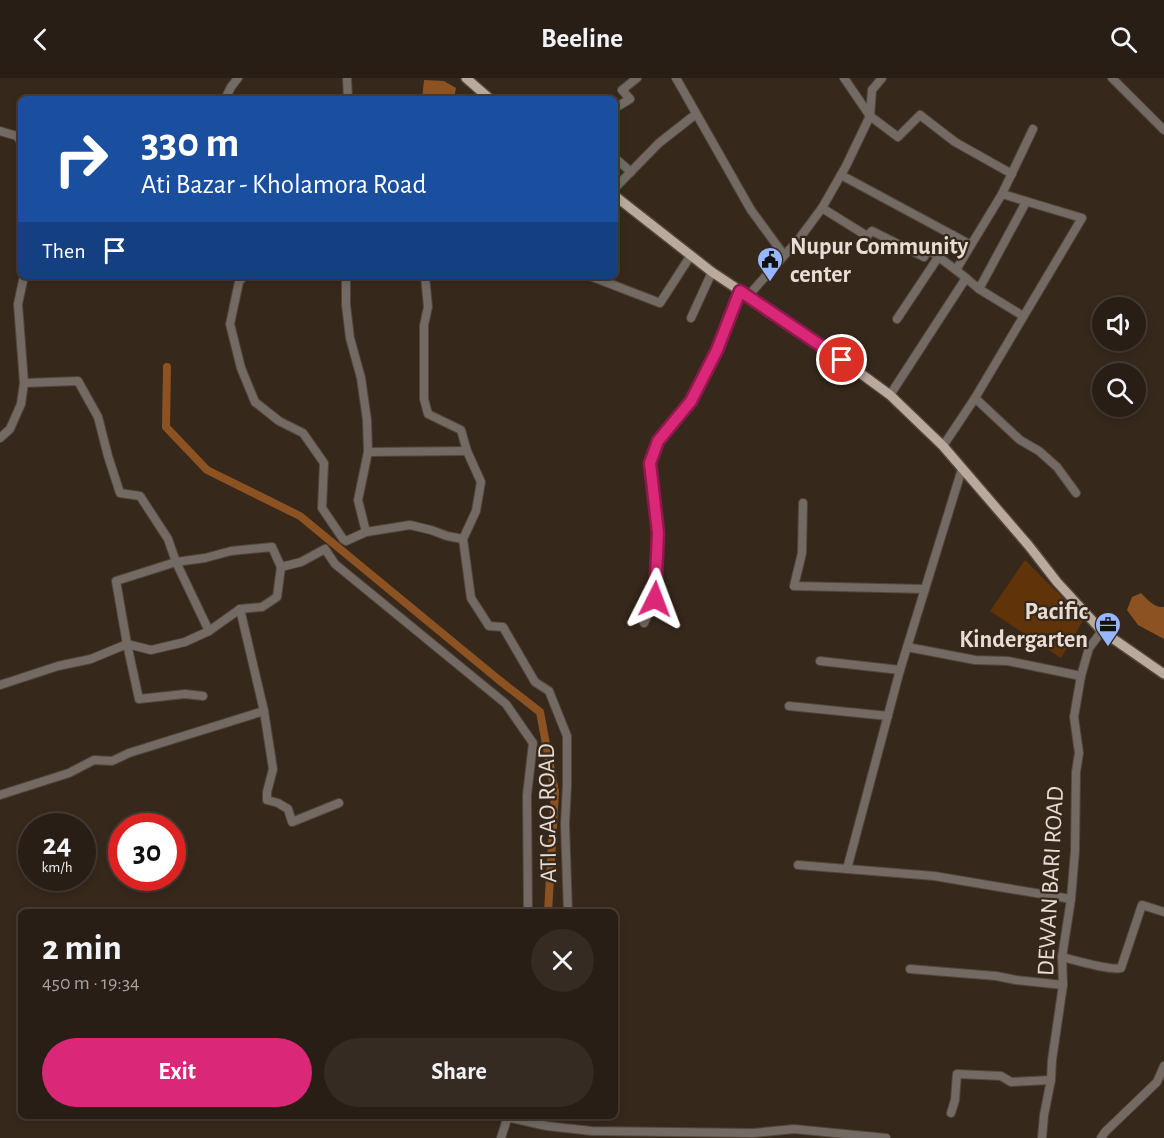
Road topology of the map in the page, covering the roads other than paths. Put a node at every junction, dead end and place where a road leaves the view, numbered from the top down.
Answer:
1 (238, 78) edge
2 (347, 78) edge
3 (637, 78) edge
4 (676, 78) edge
5 (844, 78) edge
6 (882, 78) edge
7 (1112, 78) edge
8 (467, 79) edge
9 (476, 94) edge
10 (226, 96) edge
11 (348, 96) edge
12 (618, 106) edge
13 (696, 114) junction
14 (870, 116) junction
15 (1033, 129) dead end
16 (1164, 130) edge
17 (0, 131) edge
18 (18, 138) edge
19 (618, 161) edge
20 (631, 172) junction
21 (1011, 174) junction
22 (841, 175) junction
23 (618, 185) edge
24 (1002, 194) junction
25 (618, 198) edge
26 (1026, 202) junction
27 (822, 208) junction
28 (953, 235) junction
29 (971, 245) junction
30 (691, 255) junction
31 (784, 255) junction
32 (938, 256) junction
33 (956, 270) junction
34 (712, 272) junction
35 (966, 278) junction
36 (23, 279) edge
37 (242, 279) edge
38 (346, 279) edge
39 (425, 279) edge
40 (599, 279) edge
41 (979, 288) junction
42 (744, 293) junction
43 (1023, 316) junction
44 (691, 318) dead end
45 (897, 320) dead end
46 (24, 383) junction
47 (890, 395) junction
48 (975, 398) junction
49 (0, 438) edge
50 (944, 446) junction
51 (467, 450) junction
52 (368, 452) junction
53 (962, 469) junction
54 (1076, 493) dead end
55 (803, 503) dead end
56 (366, 532) junction
57 (463, 539) junction
58 (176, 562) junction
59 (281, 567) junction
60 (925, 589) junction
61 (240, 609) junction
62 (644, 623) dead end
63 (208, 631) junction
64 (1102, 631) junction
65 (127, 644) junction
66 (907, 647) junction
67 (820, 661) dead end
68 (900, 670) junction
69 (1164, 674) edge
70 (1081, 676) junction
71 (0, 685) edge
72 (203, 696) dead end
73 (789, 706) dead end
74 (264, 711) junction
75 (888, 716) junction
76 (0, 795) edge
77 (339, 803) dead end
78 (798, 865) dead end
79 (847, 869) junction
80 (1071, 899) junction
81 (528, 909) edge
82 (568, 909) edge
83 (1164, 912) edge
84 (1062, 957) junction
85 (910, 969) dead end
86 (1063, 985) junction
87 (1164, 1066) edge
88 (1051, 1080) junction
89 (951, 1113) dead end
90 (505, 1119) edge
91 (514, 1119) edge
92 (501, 1138) edge
93 (886, 1138) edge
94 (1042, 1138) edge
95 (1101, 1138) edge

1 - 10 street
2 - 11 street
3 - 12 street
4 - 13 street
5 - 14 street
6 - 14 street
7 - 16 street
8 - 9 main road
13 - 20 street
13 - 31 street
14 - 21 street
14 - 22 street
15 - 21 street
17 - 18 street
19 - 20 street
20 - 23 street
21 - 24 street
22 - 27 street
22 - 28 street
24 - 26 street
24 - 29 street
25 - 30 main road
26 - 41 street
26 - 43 street
27 - 31 street
27 - 32 street
28 - 29 street
28 - 32 street
29 - 33 street
30 - 34 main road
30 - 40 street
31 - 42 street
32 - 33 street
32 - 45 street
33 - 35 street
34 - 42 main road
34 - 44 street
35 - 41 street
35 - 47 street
36 - 46 street
37 - 56 street
38 - 52 street
39 - 51 street
41 - 43 street
42 - 47 main road
42 - 62 street
43 - 48 street
46 - 49 street
46 - 58 street
47 - 50 main road
48 - 50 street
48 - 54 street
50 - 53 main road
51 - 52 street
51 - 57 street
52 - 56 street
53 - 60 street
53 - 64 main road
55 - 60 street
56 - 57 street
57 - 82 street, ATI GAO ROAD
58 - 59 street
58 - 63 street
58 - 65 street
59 - 61 street
59 - 81 street
60 - 66 street
61 - 63 street
61 - 74 street
63 - 65 street
64 - 69 main road
64 - 70 street, DEWAN BARI ROAD
65 - 71 street
65 - 72 street
66 - 68 street
66 - 70 street
67 - 68 street
68 - 75 street
70 - 80 street, DEWAN BARI ROAD
73 - 75 street
74 - 76 street
74 - 77 street
75 - 79 street
78 - 79 street
79 - 80 street
80 - 84 street, DEWAN BARI ROAD
83 - 84 street
84 - 86 street, DEWAN BARI ROAD
85 - 86 street
86 - 88 street, DEWAN BARI ROAD
87 - 95 street
88 - 89 street
88 - 94 street, DEWAN BARI ROAD
90 - 92 street
91 - 93 street

